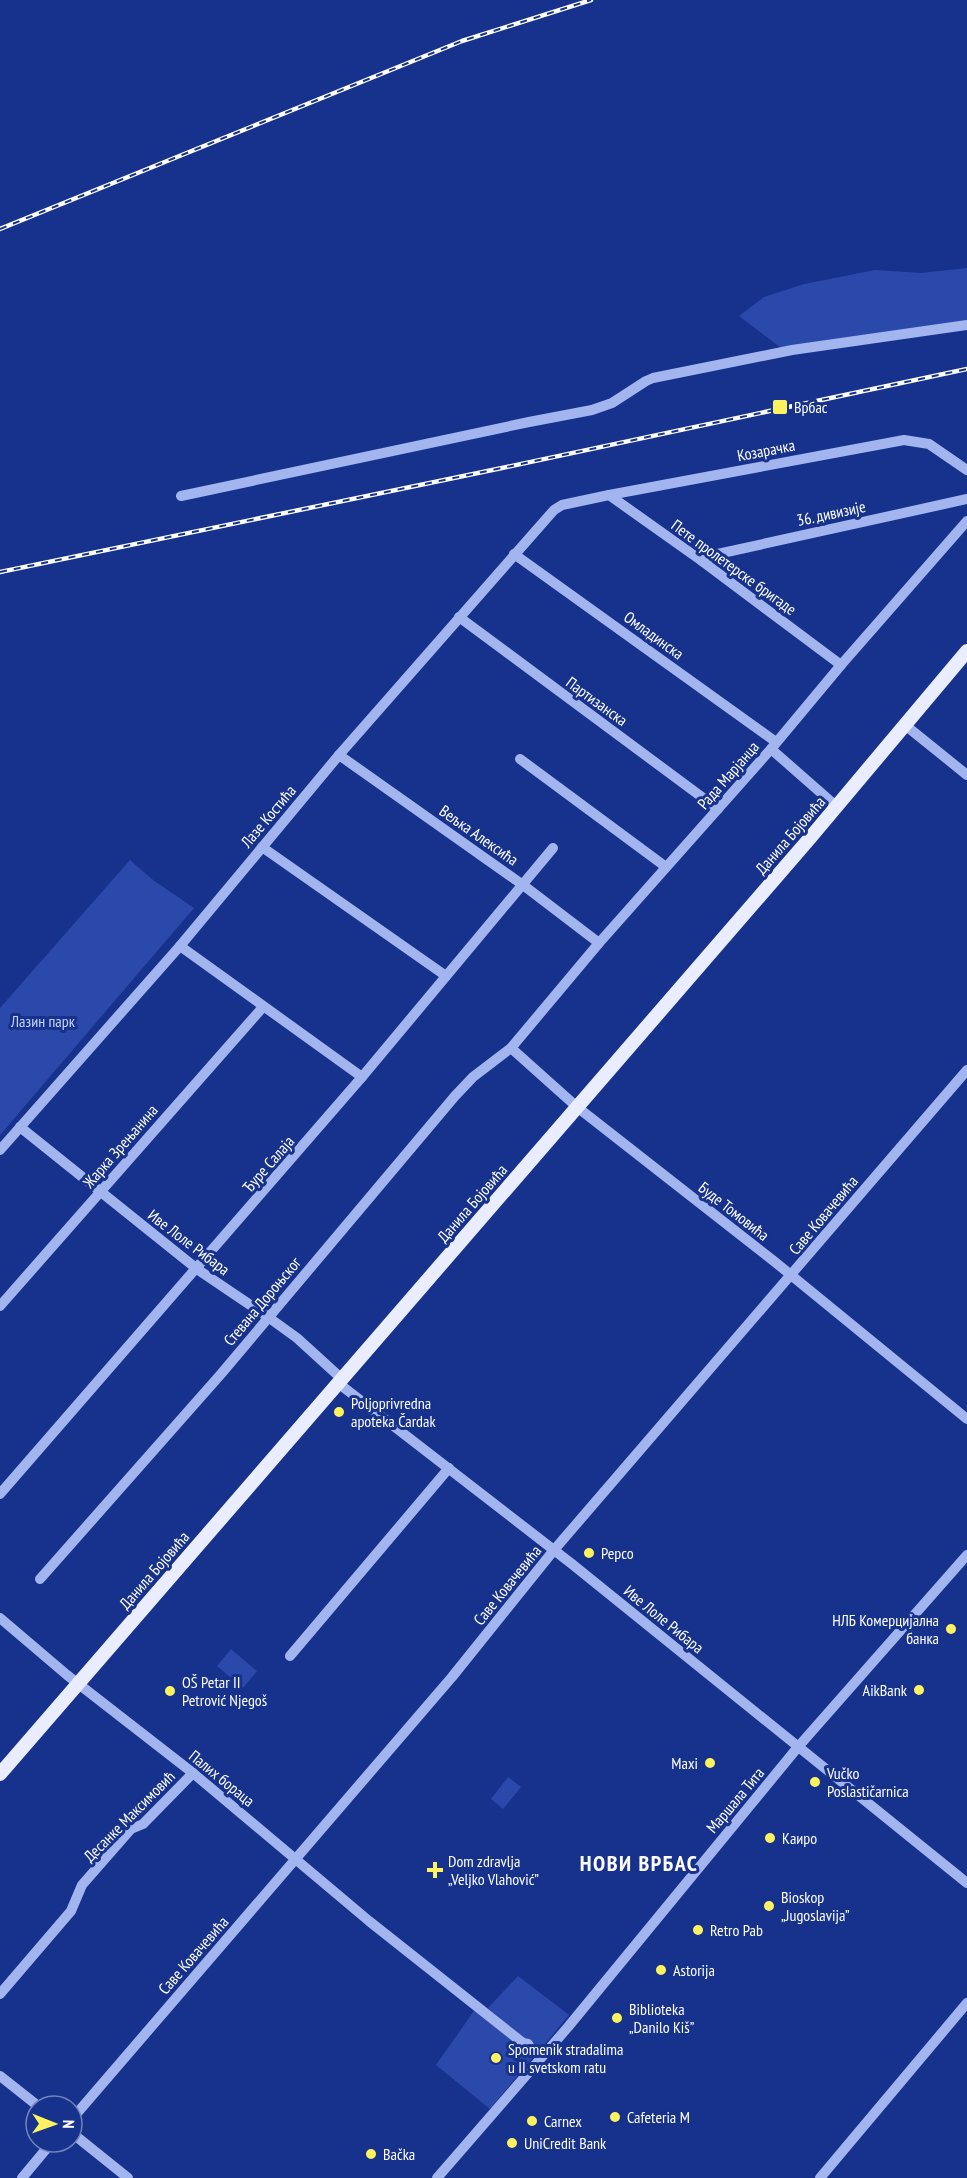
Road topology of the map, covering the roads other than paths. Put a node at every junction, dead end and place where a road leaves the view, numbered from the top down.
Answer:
1 (967, 325) edge
2 (967, 470) edge
3 (609, 495) junction
4 (181, 496) dead end
5 (967, 499) edge
6 (562, 505) joint
7 (967, 521) edge
8 (514, 554) junction
9 (702, 561) junction
10 (459, 617) junction
11 (967, 651) edge
12 (841, 664) junction
13 (905, 725) junction
14 (773, 745) junction
15 (339, 755) junction
16 (520, 759) dead end
17 (967, 775) edge
18 (836, 806) junction
19 (718, 809) junction
20 (262, 847) junction
21 (553, 848) dead end
22 (666, 867) junction
23 (523, 885) junction
24 (599, 943) junction
25 (180, 946) junction
26 (446, 976) junction
27 (263, 1007) junction
28 (511, 1048) junction
29 (967, 1070) edge
30 (362, 1077) junction
31 (577, 1107) junction
32 (20, 1127) junction
33 (0, 1150) edge
34 (99, 1192) junction
35 (197, 1269) junction
36 (792, 1275) junction
37 (0, 1306) edge
38 (268, 1317) junction
39 (340, 1381) junction
40 (967, 1419) edge
41 (449, 1468) junction
42 (0, 1494) edge
43 (554, 1550) junction
44 (967, 1555) edge
45 (40, 1579) dead end
46 (1, 1621) edge
47 (290, 1656) dead end
48 (78, 1684) junction
49 (798, 1747) junction
50 (0, 1773) edge
51 (193, 1773) junction
52 (296, 1858) junction
53 (967, 1883) edge
54 (0, 1994) edge
55 (967, 2003) edge
56 (541, 2057) junction
57 (0, 2076) edge
58 (24, 2095) edge
59 (84, 2105) edge
60 (84, 2143) edge
61 (42, 2154) edge
62 (22, 2178) edge
63 (128, 2178) edge
64 (437, 2178) edge
65 (820, 2178) edge

1 - 4 street
2 - 3 street, Козарачка
3 - 6 street, Козарачка
3 - 9 street, Пете пролетерске бригаде
5 - 9 street, 36. дивизије
6 - 8 street, Лазе Костића
7 - 12 street, Рада Марјанца
8 - 10 street, Лазе Костића
8 - 14 street, Омладинска
9 - 12 street, Пете пролетерске бригаде
10 - 15 street, Лазе Костића
10 - 19 street, Партизанска
11 - 13 main road, Данила Бојовића
12 - 14 street, Рада Марјанца
13 - 17 street
13 - 18 main road, Данила Бојовића
14 - 18 street, Омладинска
14 - 19 street, Рада Марјанца
15 - 20 street, Лазе Костића
15 - 23 street, Вељка Алексића
16 - 22 street
18 - 31 main road, Данила Бојовића
19 - 22 street, Рада Марјанца
20 - 25 street, Лазе Костића
20 - 26 street
21 - 23 street, Ђуре Салаја
22 - 24 street, Рада Марјанца
23 - 24 street, Вељка Алексића
23 - 26 street, Ђуре Салаја
24 - 28 street, Рада Марјанца
25 - 27 street
25 - 32 street, Лазе Костића
26 - 30 street, Ђуре Салаја
27 - 30 street
27 - 34 street, Жарка Зрењанина
28 - 31 street, Буде Томовића
28 - 38 street, Стевана Дороњског
29 - 36 street, Саве Ковачевића
30 - 35 street, Ђуре Салаја
31 - 36 street, Буде Томовића
31 - 39 main road, Данила Бојовића
32 - 33 street, Лазе Костића
32 - 34 street, Иве Лоле Рибара
34 - 35 street, Иве Лоле Рибара
34 - 37 street, Жарка Зрењанина
35 - 38 street, Иве Лоле Рибара
35 - 42 street, Ђуре Салаја
36 - 40 street, Буде Томовића
36 - 43 street, Саве Ковачевића
38 - 39 street, Иве Лоле Рибара
38 - 45 street, Стевана Дороњског
39 - 41 street, Иве Лоле Рибара
39 - 48 main road, Данила Бојовића
41 - 43 street, Иве Лоле Рибара
41 - 47 street
43 - 49 street, Иве Лоле Рибара
43 - 52 street, Саве Ковачевића
44 - 49 street, Маршала Тита
46 - 48 street, Палих бораца
48 - 50 main road, Данила Бојовића
48 - 51 street, Палих бораца
49 - 53 street, Иве Лоле Рибара
49 - 56 street, Маршала Тита
51 - 52 street, Палих бораца
51 - 54 street, Десанке Максимовић
52 - 56 street, Палих бораца
52 - 59 street, Саве Ковачевића
55 - 65 street
56 - 64 street, Маршала Тита
57 - 58 street
60 - 63 street
61 - 62 street

